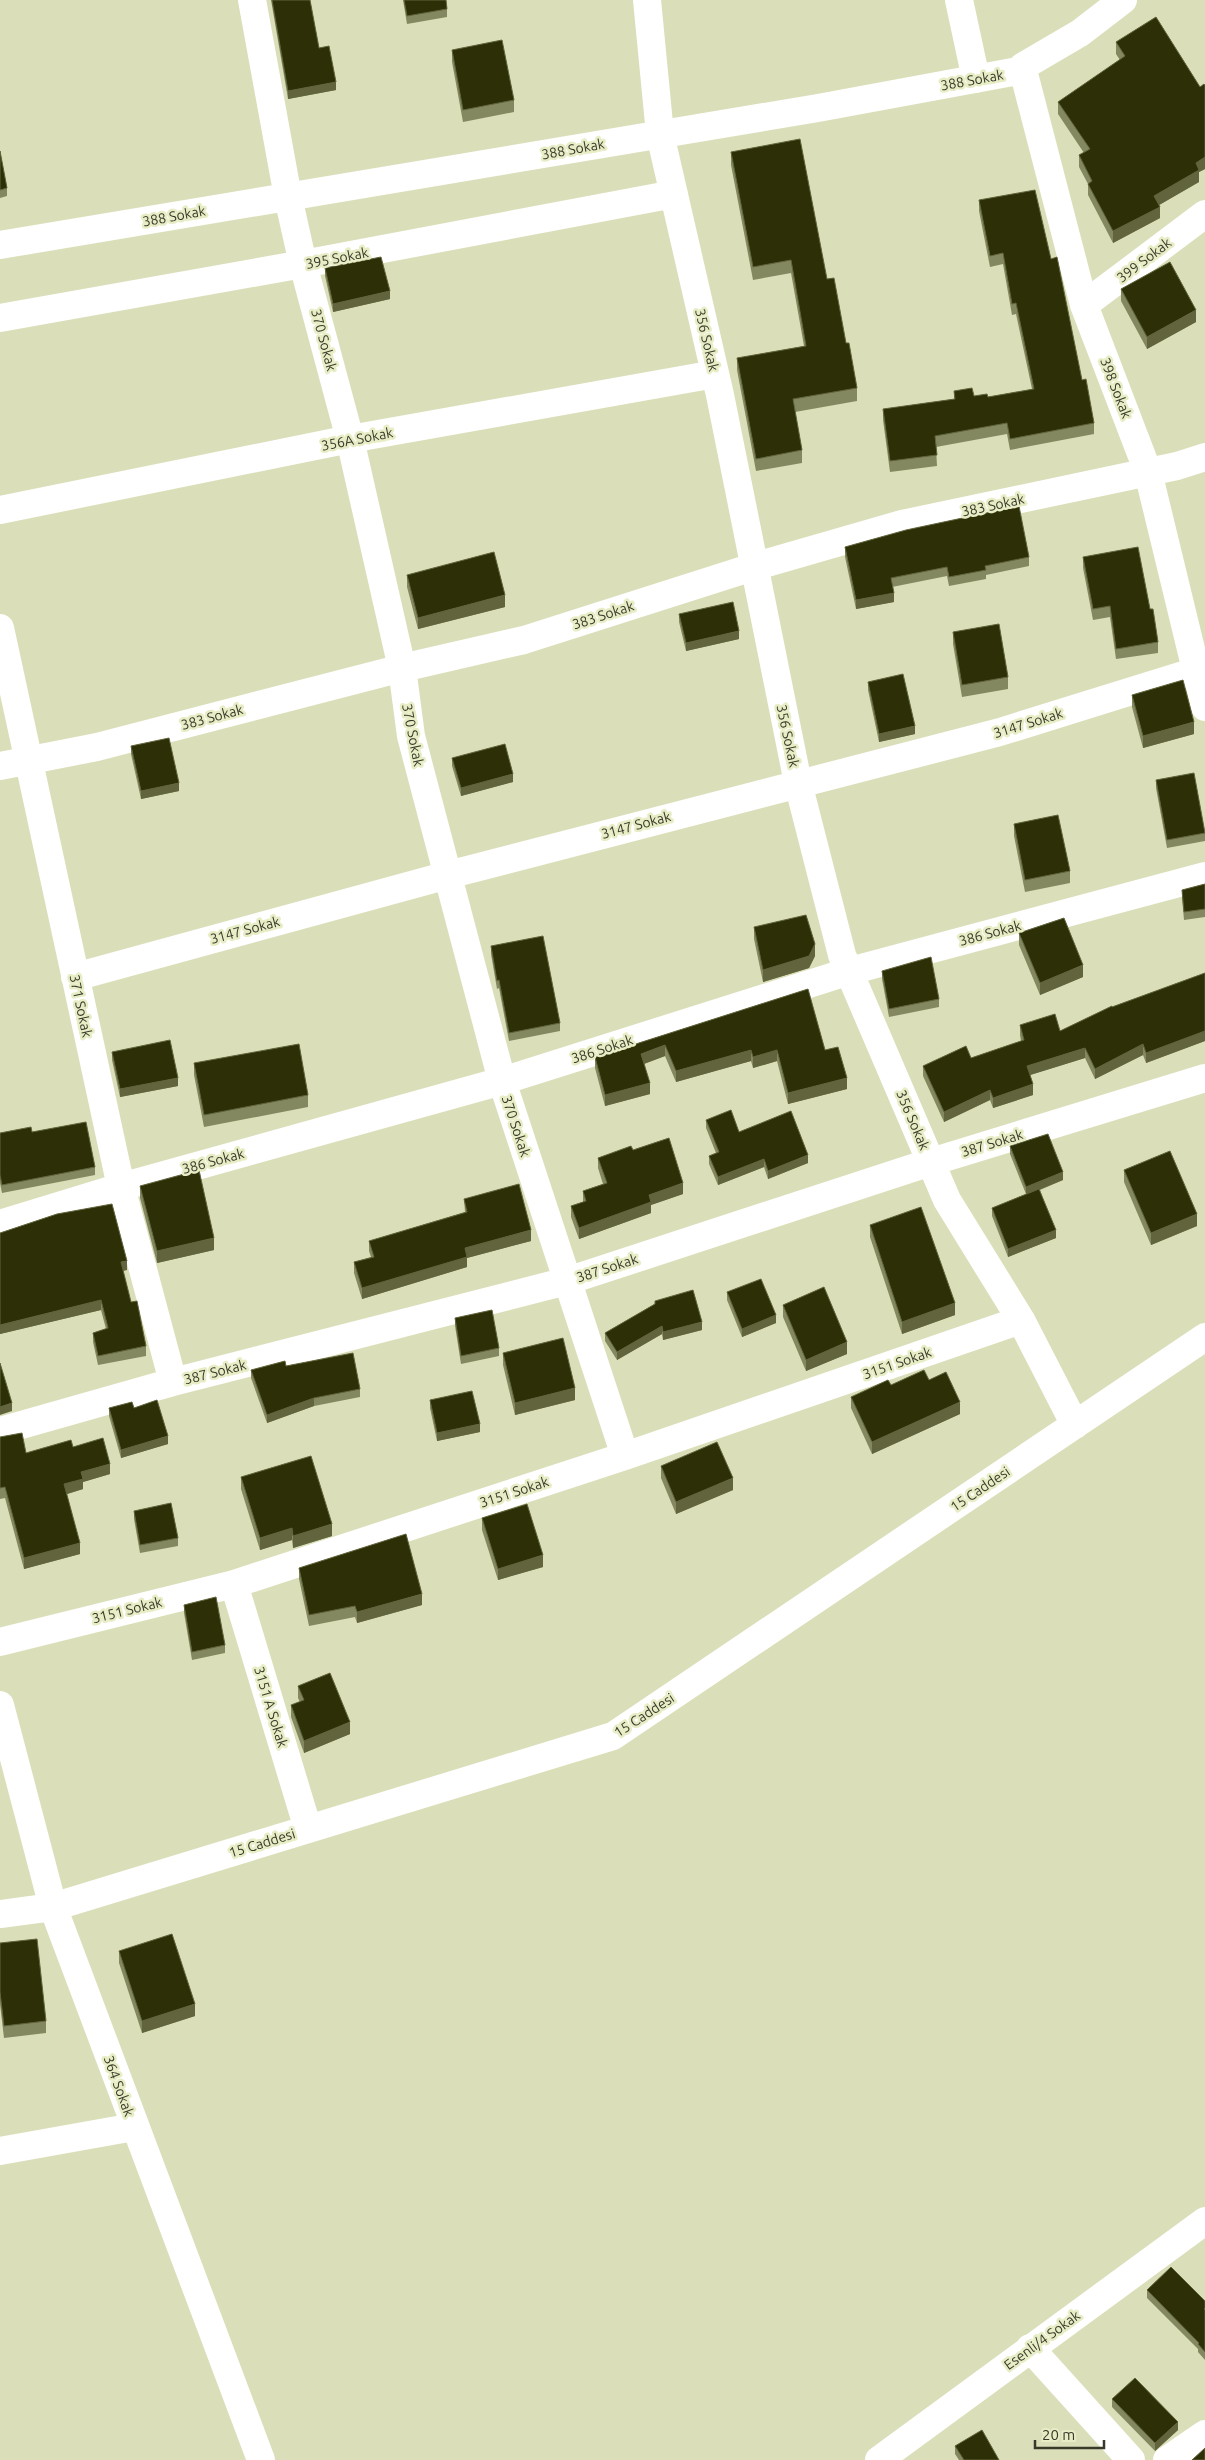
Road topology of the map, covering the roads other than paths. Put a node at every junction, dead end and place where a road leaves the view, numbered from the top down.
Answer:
1 (252, 0) edge
2 (648, 0) edge
3 (959, 0) edge
4 (1123, 0) edge
5 (1023, 70) junction
6 (976, 79) junction
7 (660, 134) junction
8 (674, 194) junction
9 (288, 197) junction
10 (1205, 214) edge
11 (0, 245) edge
12 (303, 264) junction
13 (1084, 305) junction
14 (0, 318) edge
15 (715, 374) junction
16 (350, 439) junction
17 (1205, 458) edge
18 (1148, 472) junction
19 (0, 510) edge
20 (753, 567) junction
21 (0, 628) edge
22 (402, 668) junction
23 (1196, 671) junction
24 (1205, 707) edge
25 (29, 760) junction
26 (0, 766) edge
27 (798, 783) junction
28 (448, 875) junction
29 (1205, 876) edge
30 (850, 971) junction
31 (75, 977) junction
32 (1205, 1078) edge
33 (502, 1081) junction
34 (931, 1162) junction
35 (121, 1186) junction
36 (0, 1224) edge
37 (567, 1281) junction
38 (1021, 1320) junction
39 (1205, 1337) edge
40 (173, 1382) junction
41 (1074, 1425) junction
42 (0, 1431) edge
43 (625, 1456) junction
44 (234, 1584) junction
45 (0, 1642) edge
46 (0, 1705) edge
47 (308, 1829) junction
48 (53, 1907) junction
49 (0, 1914) edge
50 (134, 2127) junction
51 (0, 2151) edge
52 (1205, 2221) edge
53 (1030, 2348) junction
54 (1205, 2434) edge
55 (261, 2460) edge
56 (880, 2460) edge
57 (1131, 2460) edge
58 (1167, 2460) edge

1 - 9 street, 370 Sokak
2 - 7 street, 356 Sokak
3 - 6 street
4 - 5 street, 388 Sokak
5 - 6 street, 388 Sokak
5 - 13 street, 398 Sokak
6 - 7 street, 388 Sokak
7 - 8 street, 356 Sokak
7 - 9 street, 388 Sokak
8 - 12 street, 395 Sokak
8 - 15 street, 356 Sokak
9 - 11 street, 388 Sokak
9 - 12 street, 370 Sokak
10 - 13 street, 399 Sokak
12 - 14 street, 395 Sokak
12 - 16 street, 370 Sokak
13 - 18 street, 398 Sokak
15 - 16 street, 356A Sokak
15 - 20 street, 356 Sokak
16 - 19 street, 356A Sokak
16 - 22 street, 370 Sokak
17 - 18 street, 383 Sokak
18 - 20 street, 383 Sokak
18 - 23 street, 398 Sokak
20 - 22 street, 383 Sokak
20 - 27 street, 356 Sokak
21 - 25 street, 371 Sokak
22 - 25 street, 383 Sokak
22 - 28 street, 370 Sokak
23 - 24 street, 398 Sokak
23 - 27 street, 3147 Sokak
25 - 26 street, 383 Sokak
25 - 31 street, 371 Sokak
27 - 28 street, 3147 Sokak
27 - 30 street, 356 Sokak
28 - 31 street, 3147 Sokak
28 - 33 street, 370 Sokak
29 - 30 street, 386 Sokak
30 - 33 street, 386 Sokak
30 - 34 street, 356 Sokak
31 - 35 street, 371 Sokak
32 - 34 street, 387 Sokak
33 - 35 street, 386 Sokak
33 - 37 street, 370 Sokak
34 - 37 street, 387 Sokak
34 - 38 street, 356 Sokak
35 - 36 street, 386 Sokak
35 - 40 street, 371 Sokak
37 - 40 street, 387 Sokak
37 - 43 street, 370 Sokak
38 - 41 street, 356 Sokak
38 - 43 street, 3151 Sokak
39 - 41 street, 15 Caddesi
40 - 42 street, 387 Sokak
41 - 47 street, 15 Caddesi
43 - 44 street, 3151 Sokak
44 - 45 street, 3151 Sokak
44 - 47 street, 3151 A Sokak
46 - 48 street, 364 Sokak
47 - 48 street, 15 Caddesi
48 - 49 street, 15 Caddesi
48 - 50 street, 364 Sokak
50 - 51 street
50 - 55 street, 364 Sokak
52 - 53 street, Esenli/4 Sokak
53 - 56 street, Esenli/4 Sokak
53 - 57 street
54 - 58 street

